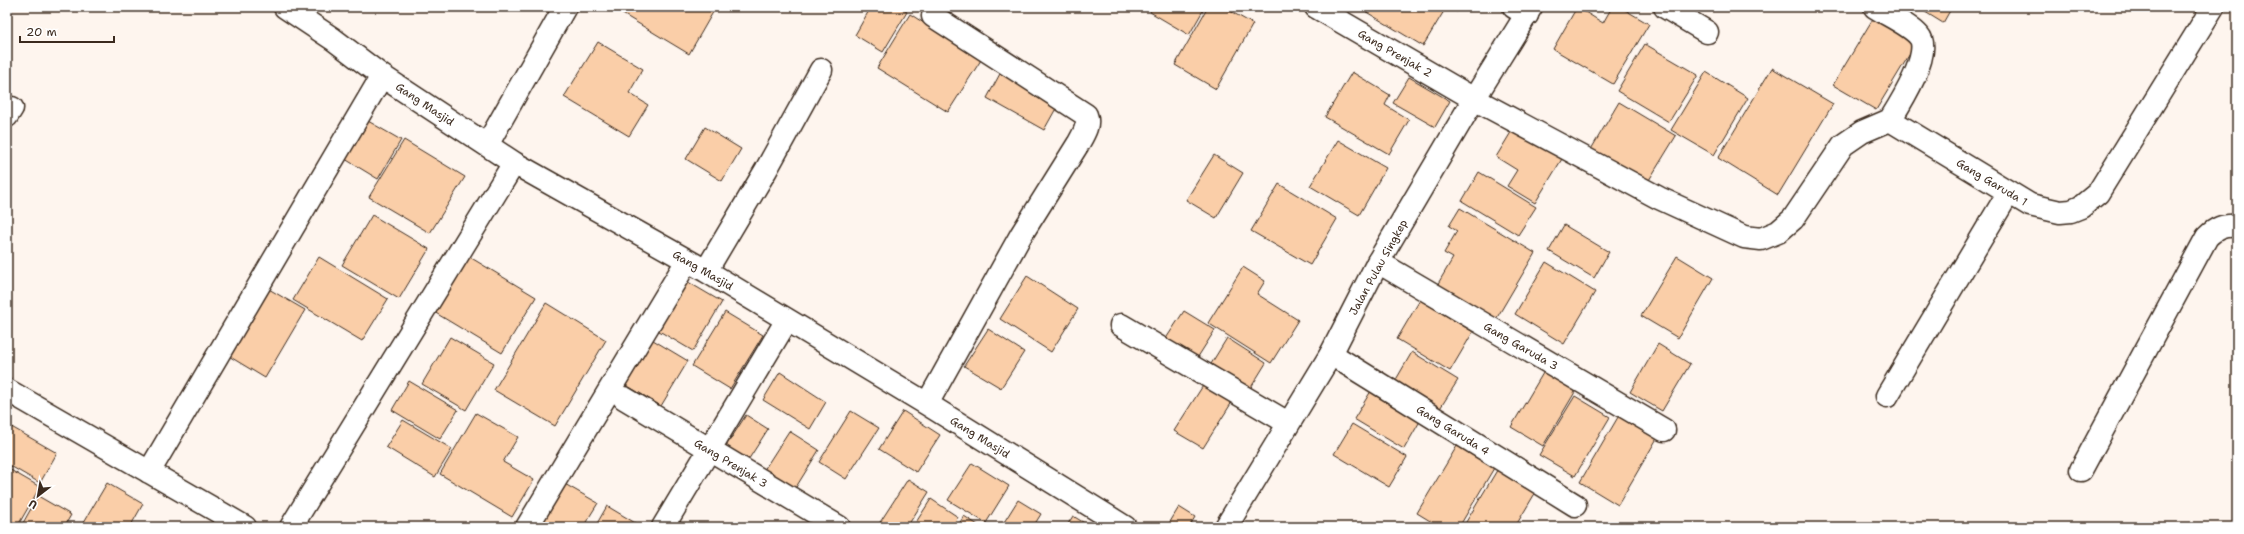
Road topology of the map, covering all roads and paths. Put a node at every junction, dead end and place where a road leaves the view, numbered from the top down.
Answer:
1 (285, 7) edge
2 (565, 7) edge
3 (1316, 7) edge
4 (1664, 7) edge
5 (1875, 7) edge
6 (2213, 7) edge
7 (1524, 10) edge
8 (933, 16) dead end
9 (1707, 32) dead end
10 (821, 70) dead end
11 (382, 76) junction
12 (1474, 99) junction
13 (1890, 120) junction
14 (487, 145) junction
15 (514, 163) junction
16 (2008, 192) junction
17 (2237, 226) edge
18 (1378, 262) junction
19 (697, 266) junction
20 (787, 320) junction
21 (1121, 325) dead end
22 (1331, 354) junction
23 (7, 390) edge
24 (1887, 396) dead end
25 (624, 398) dead end
26 (927, 404) junction
27 (1288, 423) junction
28 (1664, 430) dead end
29 (708, 449) junction
30 (2081, 470) dead end
31 (150, 472) junction
32 (1575, 505) dead end
33 (245, 527) edge
34 (291, 527) edge
35 (527, 527) edge
36 (663, 527) edge
37 (839, 527) edge
38 (1125, 527) edge
39 (1226, 527) edge

1 - 11 street, Gang Masjid
2 - 14 street
3 - 12 street, Gang Prenjak 2
4 - 9 street
5 - 13 street
6 - 16 street, Gang Garuda 1
7 - 12 street, Jalan Pulau Singkep
8 - 26 street
10 - 19 street
11 - 14 street, Gang Masjid
11 - 31 street
12 - 13 street, Gang Prenjak 2
12 - 18 street, Jalan Pulau Singkep
13 - 16 street, Gang Garuda 1
14 - 15 street, Gang Masjid
15 - 19 street, Gang Masjid
15 - 34 street
16 - 24 street
17 - 30 street
18 - 22 street, Jalan Pulau Singkep
18 - 28 street, Gang Garuda 3
19 - 20 street, Gang Masjid
19 - 35 street
20 - 26 street, Gang Masjid
20 - 29 street
21 - 27 street
22 - 27 street, Jalan Pulau Singkep
22 - 32 street, Gang Garuda 4
23 - 31 street
25 - 29 street, Gang Prenjak 3
26 - 38 street, Gang Masjid
27 - 39 street, Jalan Pulau Singkep
29 - 36 street
29 - 37 street, Gang Prenjak 3
31 - 33 street

